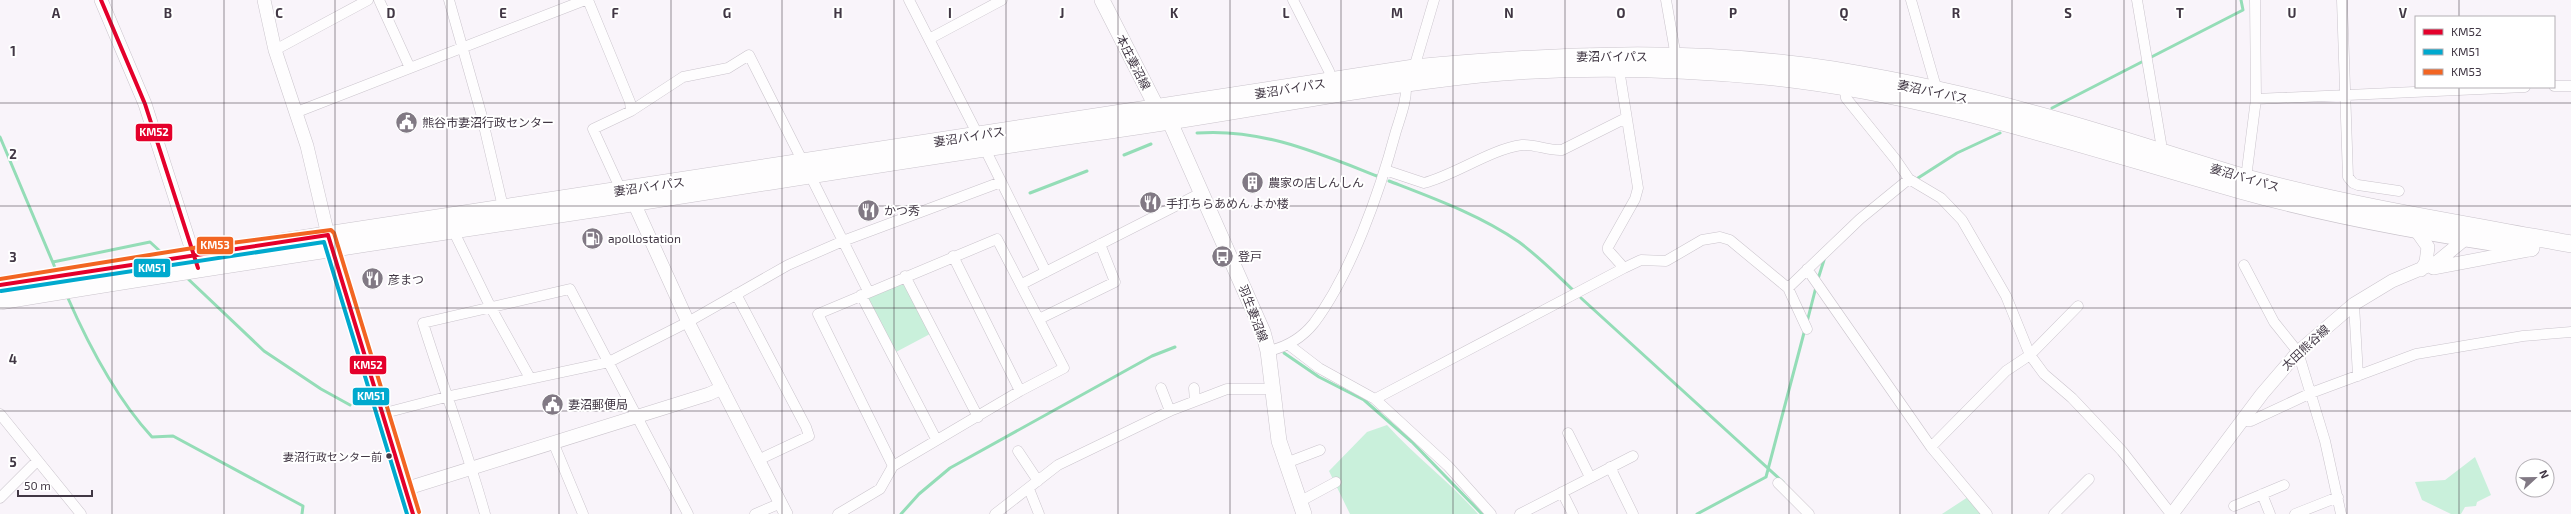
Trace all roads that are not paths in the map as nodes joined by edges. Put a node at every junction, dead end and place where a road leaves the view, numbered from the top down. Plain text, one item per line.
1 (101, 0) edge
2 (264, 0) edge
3 (368, 0) edge
4 (379, 0) edge
5 (449, 0) edge
6 (587, 0) edge
7 (909, 0) edge
8 (1002, 0) edge
9 (1102, 0) edge
10 (1293, 0) edge
11 (1434, 0) edge
12 (1666, 0) edge
13 (1911, 0) edge
14 (2137, 0) edge
15 (2255, 0) edge
16 (2342, 0) edge
17 (929, 39) junction
18 (461, 48) junction
19 (275, 50) junction
20 (1676, 57) junction
21 (410, 68) junction
22 (1414, 68) junction
23 (1619, 69) junction
24 (1331, 82) junction
25 (1406, 84) junction
26 (1844, 86) junction
27 (2555, 86) edge
28 (2571, 86) edge
29 (2504, 88) edge
30 (2346, 95) junction
31 (1938, 98) junction
32 (2256, 99) junction
33 (1157, 108) junction
34 (631, 111) junction
35 (297, 112) junction
36 (1626, 118) junction
37 (1170, 122) junction
38 (981, 141) junction
39 (2159, 159) junction
40 (806, 168) junction
41 (1386, 170) junction
42 (2246, 178) junction
43 (1909, 179) junction
44 (1001, 182) junction
45 (621, 190) junction
46 (2399, 191) dead end
47 (1201, 193) junction
48 (634, 202) junction
49 (504, 206) junction
50 (2480, 227) junction
51 (453, 230) junction
52 (2416, 230) junction
53 (2465, 239) junction
54 (843, 241) junction
55 (330, 242) junction
56 (1100, 244) junction
57 (2571, 244) edge
58 (2535, 248) junction
59 (2571, 254) edge
60 (953, 256) junction
61 (196, 261) junction
62 (2244, 265) dead end
63 (1624, 268) junction
64 (1808, 269) junction
65 (2421, 270) junction
66 (1046, 272) junction
67 (905, 276) junction
68 (1022, 284) junction
69 (0, 285) edge
70 (1788, 288) junction
71 (865, 293) junction
72 (736, 294) junction
73 (0, 301) edge
74 (2354, 304) junction
75 (490, 306) junction
76 (2078, 306) dead end
77 (1040, 318) junction
78 (688, 322) junction
79 (1807, 329) dead end
80 (2571, 332) edge
81 (1289, 345) junction
82 (1268, 351) junction
83 (2298, 352) junction
84 (2030, 355) junction
85 (609, 362) junction
86 (2358, 376) junction
87 (530, 378) junction
88 (722, 388) junction
89 (1161, 388) dead end
90 (1194, 388) dead end
91 (1272, 389) junction
92 (1020, 391) junction
93 (2311, 393) junction
94 (446, 397) junction
95 (1375, 399) junction
96 (1195, 401) junction
97 (1170, 411) junction
98 (0, 414) edge
99 (381, 414) junction
100 (638, 416) junction
101 (978, 416) junction
102 (2241, 421) junction
103 (1568, 433) dead end
104 (936, 439) junction
105 (553, 442) junction
106 (1932, 447) junction
107 (1018, 450) dead end
108 (1320, 450) dead end
109 (1632, 456) dead end
110 (758, 460) junction
111 (37, 461) junction
112 (1286, 463) junction
113 (893, 466) junction
114 (1610, 467) junction
115 (472, 468) junction
116 (1590, 477) junction
117 (2089, 479) dead end
118 (1038, 481) junction
119 (1336, 482) dead end
120 (1778, 483) dead end
121 (2284, 485) dead end
122 (405, 489) junction
123 (1029, 489) junction
124 (1562, 492) junction
125 (2262, 494) junction
126 (2338, 497) junction
127 (0, 498) edge
128 (2234, 506) dead end
129 (1302, 508) edge
130 (784, 509) edge
131 (81, 514) edge
132 (413, 514) edge
133 (485, 514) edge
134 (583, 514) edge
135 (688, 514) edge
136 (755, 514) edge
137 (838, 514) edge
138 (995, 514) edge
139 (1039, 514) edge
140 (1491, 514) edge
141 (1520, 514) edge
142 (1573, 514) edge
143 (1633, 514) edge
144 (1809, 514) edge
145 (1987, 514) edge
146 (2054, 514) edge
147 (2172, 514) edge
148 (2270, 514) edge
149 (2295, 514) edge
150 (2341, 514) edge

1 - 61 street
2 - 19 street
3 - 19 street
4 - 21 street
5 - 18 street
6 - 18 street
6 - 34 street
7 - 17 street
8 - 17 street
9 - 33 main road, 本庄妻沼線
10 - 24 street
11 - 22 street
12 - 20 street
13 - 31 street
14 - 39 street
15 - 32 street
16 - 30 street
17 - 38 street
18 - 21 street
18 - 49 street
19 - 35 street
20 - 22 highway, 妻沼バイパス
20 - 31 highway, 妻沼バイパス
21 - 35 street
22 - 24 highway, 妻沼バイパス
23 - 25 highway, 妻沼バイパス
23 - 26 highway, 妻沼バイパス
23 - 36 street
24 - 33 highway, 妻沼バイパス
25 - 37 highway, 妻沼バイパス
25 - 41 street
26 - 31 highway, 妻沼バイパス
26 - 43 street
27 - 28 street
29 - 30 street
30 - 32 street
30 - 46 street
31 - 39 highway, 妻沼バイパス
32 - 42 street
33 - 37 main road, 本庄妻沼線
33 - 38 highway, 妻沼バイパス
34 - 40 street
34 - 45 street
35 - 55 street
36 - 41 street
36 - 63 street
37 - 38 highway, 妻沼バイパス
37 - 47 main road, 羽生妻沼線
38 - 40 highway, 妻沼バイパス
38 - 44 street
39 - 42 highway, 妻沼バイパス
39 - 52 highway, 妻沼バイパス
40 - 45 highway, 妻沼バイパス
40 - 48 highway, 妻沼バイパス
40 - 54 street
41 - 81 street
42 - 50 highway, 妻沼バイパス
43 - 64 street
43 - 84 street
44 - 54 street
44 - 66 street
45 - 49 highway, 妻沼バイパス
47 - 56 street
47 - 82 main road, 羽生妻沼線
48 - 51 highway, 妻沼バイパス
48 - 78 street
49 - 55 highway, 妻沼バイパス
50 - 53 street, 太田熊谷線
50 - 57 highway, 妻沼バイパス
51 - 55 highway, 妻沼バイパス
51 - 75 street
52 - 53 highway, 妻沼バイパス
52 - 65 street
53 - 58 highway, 妻沼バイパス
53 - 65 street, 太田熊谷線
54 - 71 street
54 - 72 street
55 - 61 highway, 妻沼バイパス
55 - 99 street
56 - 66 street
56 - 77 street
58 - 59 highway, 妻沼バイパス
58 - 65 street
60 - 67 street
60 - 68 street
60 - 92 street
61 - 69 highway, 妻沼バイパス
61 - 73 highway, 妻沼バイパス
62 - 83 street
63 - 70 street
63 - 95 street
64 - 70 street
64 - 106 street
65 - 74 street, 太田熊谷線
66 - 68 street
67 - 71 street
67 - 101 street
68 - 77 street
70 - 79 street
71 - 104 street
71 - 113 street
72 - 78 street
72 - 110 street
74 - 83 street, 太田熊谷線
74 - 86 street
75 - 85 street
75 - 87 street
75 - 94 street
76 - 84 street
77 - 92 street
78 - 85 street
78 - 88 street
80 - 86 street
81 - 82 street
81 - 95 street
82 - 91 main road, 羽生妻沼線
83 - 93 street
83 - 102 street, 太田熊谷線
84 - 106 street
84 - 147 street
85 - 87 street
85 - 100 street
86 - 93 street
87 - 94 street
88 - 100 street
88 - 110 street
89 - 97 street
90 - 96 street
91 - 96 street
91 - 112 main road, 羽生妻沼線
92 - 101 street
93 - 102 street
93 - 126 street
94 - 99 street
94 - 115 street
95 - 140 street
96 - 97 street
97 - 118 street
98 - 111 street
99 - 122 street
100 - 105 street
100 - 135 street
101 - 104 street
102 - 147 street, 太田熊谷線
103 - 116 street
104 - 113 street
105 - 115 street
105 - 134 street
106 - 145 street
107 - 118 street
108 - 112 street
109 - 114 street
110 - 130 street
111 - 127 street
111 - 131 street
112 - 129 main road, 羽生妻沼線
113 - 137 street
114 - 116 street
114 - 143 street
115 - 122 street
115 - 133 street
116 - 124 street
117 - 146 street
118 - 123 street
119 - 129 street
120 - 144 street
121 - 125 street
122 - 132 street
123 - 138 street
123 - 139 street
124 - 141 street
124 - 142 street
125 - 128 street
125 - 148 street
126 - 149 street
126 - 150 street
130 - 136 street

